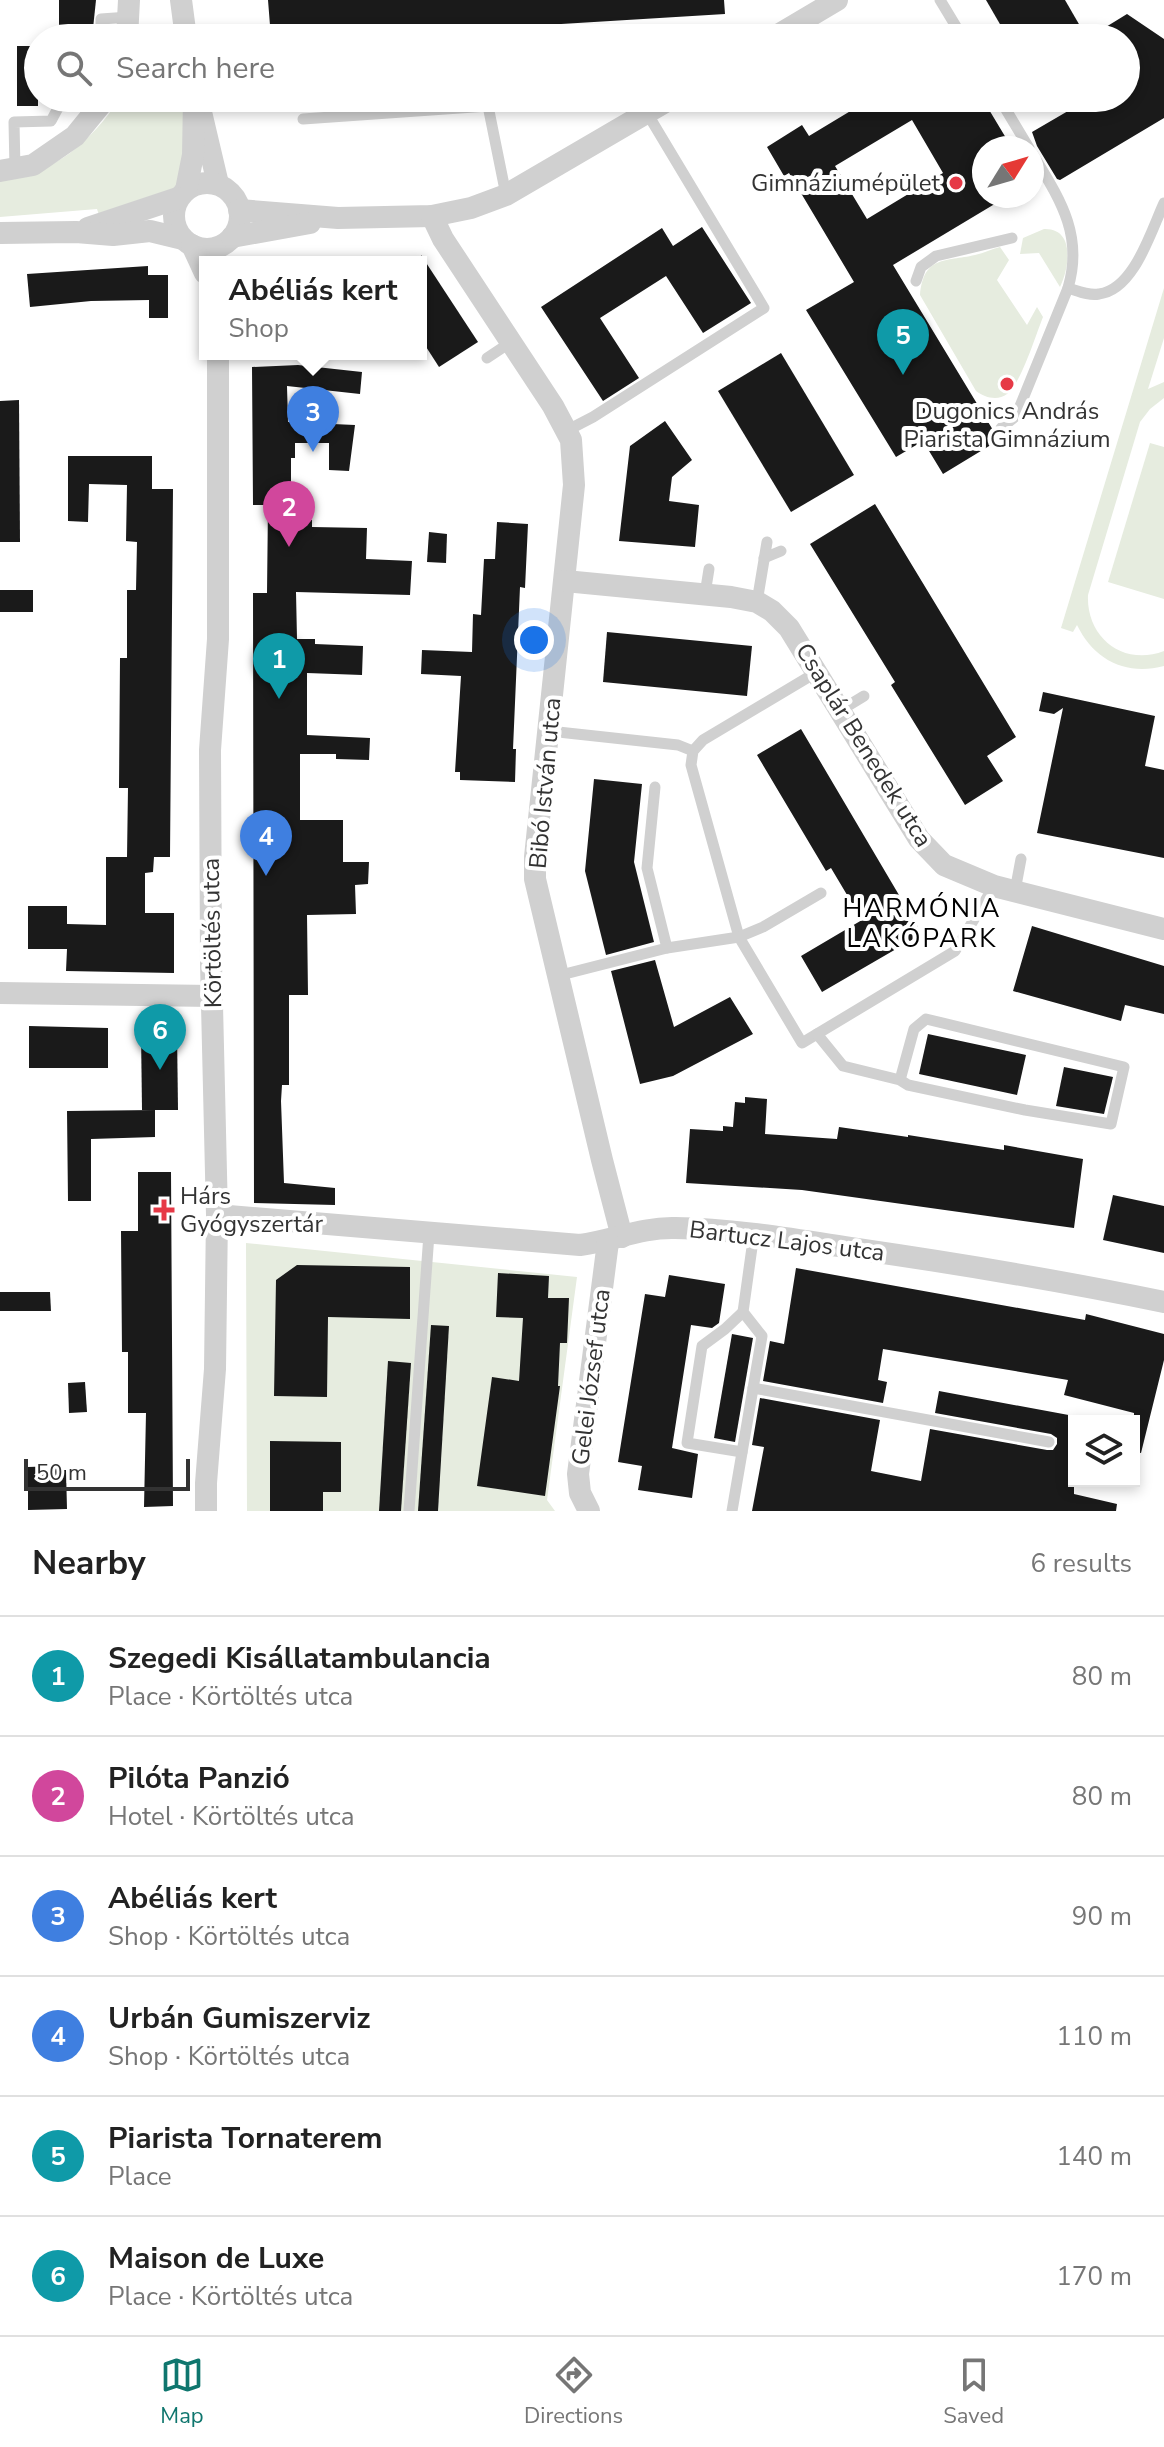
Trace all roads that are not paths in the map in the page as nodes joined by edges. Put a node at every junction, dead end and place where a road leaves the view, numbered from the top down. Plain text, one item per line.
1 (181, 0) edge
2 (837, 0) edge
3 (940, 0) edge
4 (128, 18) edge
5 (101, 24) edge
6 (184, 24) edge
7 (797, 24) edge
8 (955, 24) edge
9 (56, 112) edge
10 (95, 112) edge
11 (195, 112) edge
12 (199, 112) edge
13 (403, 112) edge
14 (489, 112) edge
15 (1008, 112) edge
16 (647, 113) joint
17 (303, 119) dead end
18 (51, 121) junction
19 (1022, 136) edge
20 (67, 142) junction
21 (7, 170) edge
22 (1044, 174) edge
23 (218, 184) junction
24 (182, 194) junction
25 (506, 195) junction
26 (1164, 203) edge
27 (239, 210) junction
28 (432, 216) junction
29 (338, 218) junction
30 (76, 232) junction
31 (0, 233) edge
32 (1012, 238) dead end
33 (188, 242) junction
34 (229, 247) edge
35 (199, 262) edge
36 (916, 281) dead end
37 (1068, 288) junction
38 (511, 342) junction
39 (487, 358) dead end
40 (218, 360) edge
41 (1001, 428) dead end
42 (566, 431) junction
43 (767, 542) dead end
44 (781, 551) dead end
45 (764, 558) junction
46 (709, 569) dead end
47 (565, 581) junction
48 (705, 594) junction
49 (757, 602) junction
50 (818, 672) junction
51 (864, 696) dead end
52 (841, 710) junction
53 (549, 731) junction
54 (693, 751) junction
55 (655, 787) dead end
56 (1021, 859) dead end
57 (1004, 888) junction
58 (821, 893) dead end
59 (1164, 929) edge
60 (739, 937) junction
61 (667, 948) junction
62 (557, 976) junction
63 (0, 993) edge
64 (212, 996) junction
65 (817, 1034) junction
66 (900, 1080) junction
67 (217, 1215) junction
68 (754, 1233) junction
69 (429, 1234) junction
70 (615, 1239) junction
71 (1164, 1302) edge
72 (743, 1312) junction
73 (753, 1388) junction
74 (1049, 1442) dead end
75 (742, 1452) junction
76 (206, 1511) edge
77 (409, 1511) edge
78 (589, 1511) edge
79 (732, 1511) edge

1 - 6 street
2 - 7 street
3 - 8 lane
4 - 5 lane
9 - 18 lane
10 - 20 street
11 - 24 street
12 - 23 street
13 - 17 lane
14 - 25 lane
15 - 19 lane
16 - 25 street
16 - 42 lane
18 - 20 lane
18 - 21 lane
20 - 21 street
22 - 37 lane
23 - 24 street
23 - 27 street
24 - 30 street
24 - 33 street
25 - 28 street
26 - 37 lane
27 - 29 street
27 - 34 street
28 - 29 street
28 - 38 street, Bibó István utca
29 - 34 street
30 - 31 street
30 - 33 street
32 - 36 lane
33 - 34 street
33 - 35 street
37 - 41 lane
38 - 39 lane
38 - 42 street, Bibó István utca
40 - 64 street, Körtöltés utca
42 - 47 street, Bibó István utca
43 - 45 lane
44 - 45 lane
45 - 49 lane
46 - 48 lane
47 - 48 street
47 - 53 street, Bibó István utca
48 - 49 street
49 - 50 street, Csaplár Benedek utca
50 - 52 street, Csaplár Benedek utca
50 - 54 lane
51 - 52 lane
52 - 57 street, Csaplár Benedek utca
53 - 54 lane
53 - 62 street, Bibó István utca
54 - 60 lane
55 - 61 lane
56 - 57 lane
57 - 59 street, Csaplár Benedek utca
57 - 65 lane
58 - 60 lane
60 - 61 lane
60 - 65 lane
61 - 62 lane
62 - 70 street, Bibó István utca
63 - 64 street
64 - 67 street, Körtöltés utca
65 - 66 lane
66 - 66 lane
67 - 69 street, Bartucz Lajos utca
67 - 76 street, Körtöltés utca
68 - 70 street, Bartucz Lajos utca
68 - 71 street, Bartucz Lajos utca
68 - 72 lane
69 - 70 street, Bartucz Lajos utca
69 - 77 lane
70 - 78 street, Gelei József utca
72 - 73 lane
72 - 75 lane
73 - 74 lane
73 - 75 lane
75 - 79 lane

